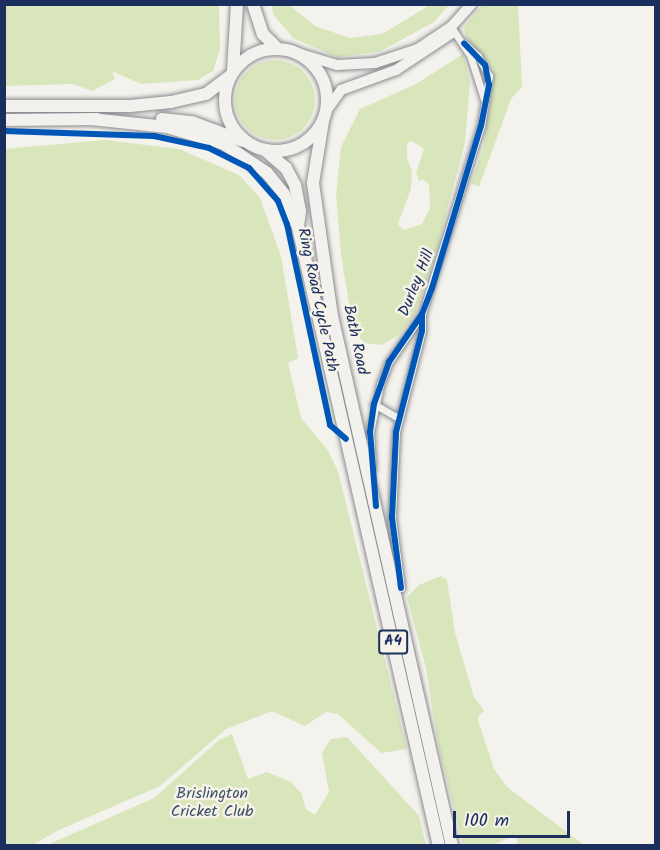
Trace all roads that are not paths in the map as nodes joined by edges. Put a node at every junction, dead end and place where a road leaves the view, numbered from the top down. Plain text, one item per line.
1 (237, 4) edge
2 (253, 4) edge
3 (472, 4) edge
4 (451, 27) junction
5 (464, 43) junction
6 (277, 48) junction
7 (297, 53) junction
8 (231, 74) junction
9 (484, 99) junction
10 (4, 106) edge
11 (324, 116) junction
12 (91, 119) junction
13 (4, 120) edge
14 (247, 142) junction
15 (265, 150) junction
16 (298, 227) junction
17 (422, 314) junction
18 (374, 404) junction
19 (398, 418) junction
20 (376, 506) junction
21 (401, 588) dead end
22 (436, 802) junction
23 (439, 846) edge
24 (452, 846) edge

1 - 8 highway
2 - 6 highway
3 - 4 main road
4 - 5 street, Durley Hill
4 - 7 main road
4 - 11 main road
5 - 9 street, Durley Hill
5 - 9 street, Durley Hill
6 - 7 highway
6 - 8 highway
7 - 11 highway
8 - 10 highway
8 - 14 highway
9 - 17 street, Durley Hill
11 - 15 highway
11 - 20 highway, Bath Road / A4
12 - 13 highway
12 - 14 highway
12 - 16 highway
14 - 15 highway
15 - 16 highway, Bath Road / A4
16 - 22 highway, Bath Road / A4
17 - 18 street, Durley Hill
17 - 19 street
18 - 19 street
18 - 20 street, Durley Hill
19 - 21 street
20 - 22 highway, Bath Road / A4
22 - 23 highway, Bath Road / A4
22 - 24 highway, Bath Road / A4

